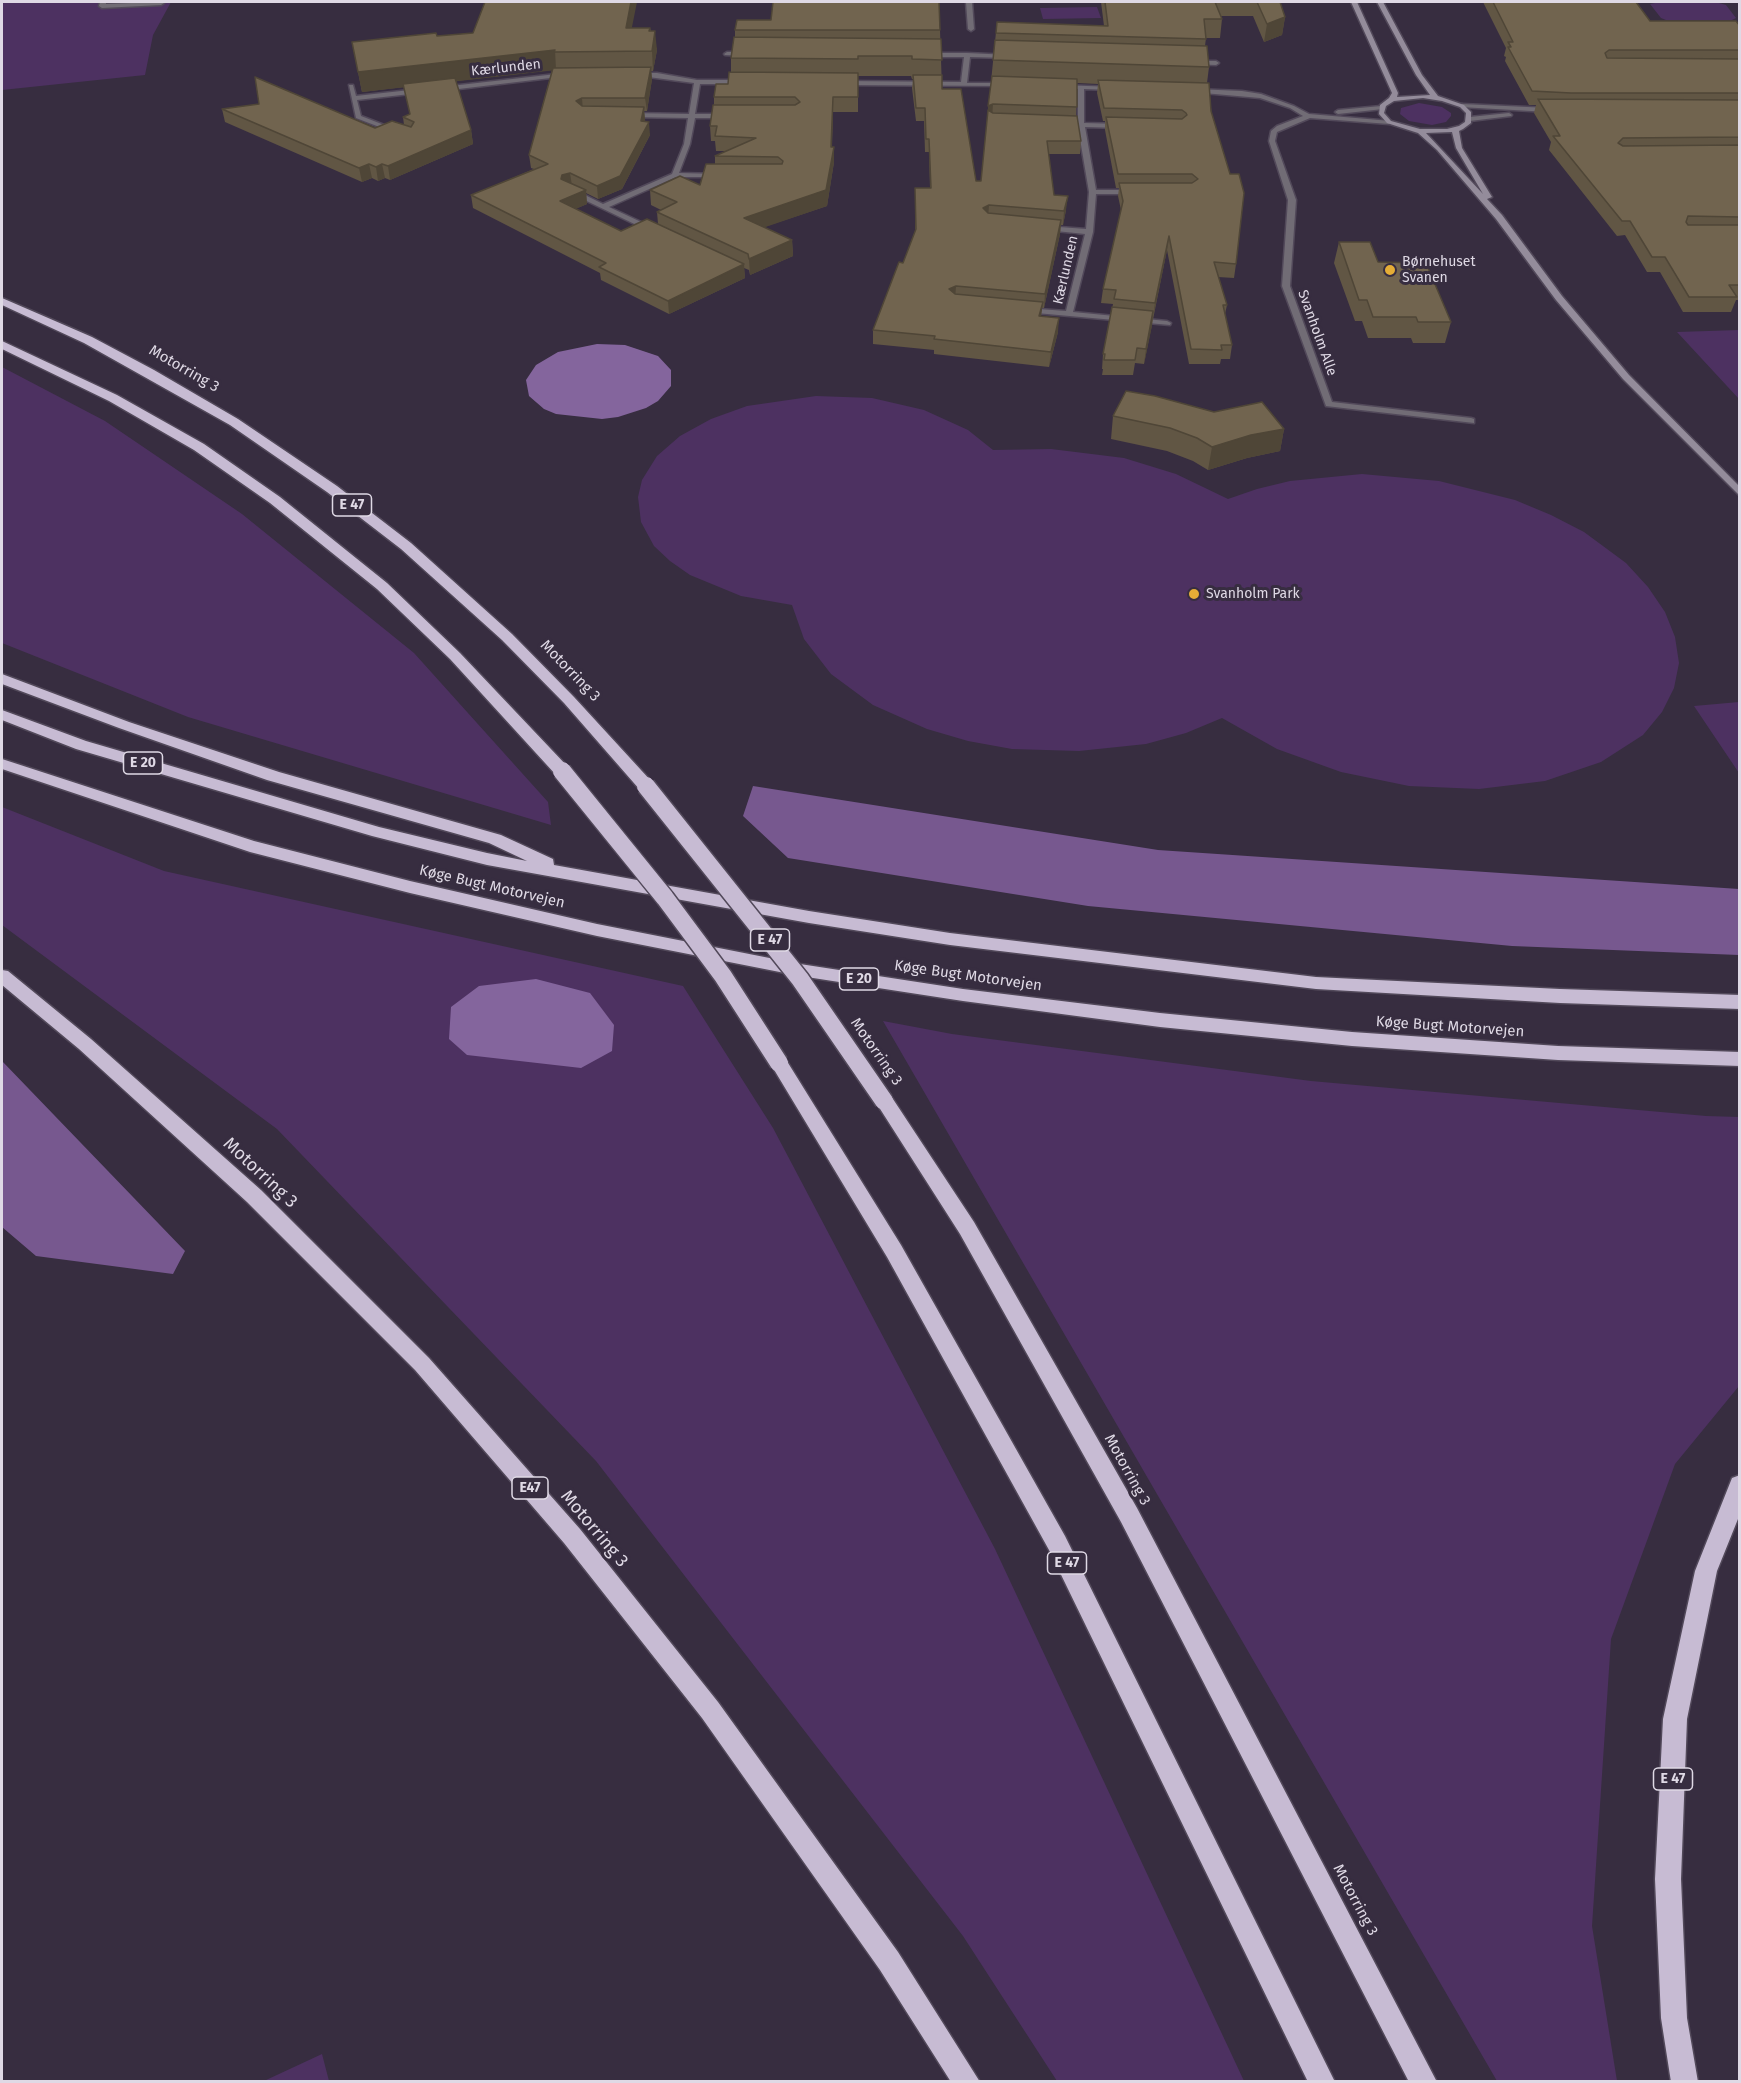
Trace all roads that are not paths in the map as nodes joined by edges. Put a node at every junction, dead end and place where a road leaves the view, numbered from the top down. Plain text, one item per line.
1 (103, 2) edge
2 (969, 2) edge
3 (1354, 2) edge
4 (1380, 2) edge
5 (161, 3) edge
6 (971, 29) dead end
7 (727, 54) dead end
8 (750, 54) edge
9 (921, 55) edge
10 (967, 55) junction
11 (1013, 57) edge
12 (1187, 62) edge
13 (1216, 63) dead end
14 (574, 75) edge
15 (629, 75) edge
16 (697, 82) junction
17 (755, 82) edge
18 (837, 83) edge
19 (964, 84) junction
20 (1011, 85) edge
21 (351, 86) dead end
22 (1058, 86) edge
23 (1081, 87) junction
24 (1116, 88) edge
25 (439, 89) edge
26 (428, 90) edge
27 (1185, 91) edge
28 (1435, 97) junction
29 (354, 98) junction
30 (1392, 99) junction
31 (1462, 106) junction
32 (1382, 108) junction
33 (625, 115) edge
34 (692, 115) junction
35 (738, 116) edge
36 (1308, 116) junction
37 (1470, 119) junction
38 (1389, 122) junction
39 (1070, 125) edge
40 (1081, 125) junction
41 (1126, 126) edge
42 (1455, 130) junction
43 (1420, 131) junction
44 (402, 134) edge
45 (675, 174) junction
46 (722, 176) edge
47 (568, 190) edge
48 (1093, 192) junction
49 (1136, 192) edge
50 (603, 207) junction
51 (1499, 217) junction
52 (1033, 227) edge
53 (656, 232) edge
54 (1089, 232) junction
55 (2, 301) edge
56 (1016, 309) edge
57 (1069, 314) junction
58 (1167, 322) dead end
59 (2, 345) edge
60 (1472, 421) dead end
61 (1740, 493) edge
62 (2, 679) edge
63 (2, 715) edge
64 (2, 764) edge
65 (571, 873) junction
66 (2, 976) edge
67 (1740, 1002) edge
68 (1740, 1059) edge
69 (1740, 1485) edge
70 (967, 2082) edge
71 (1322, 2082) edge
72 (1424, 2082) edge
73 (1685, 2082) edge

1 - 5 street
2 - 6 street
3 - 30 street
4 - 28 street
7 - 8 street
9 - 10 street
10 - 11 street
10 - 19 street
12 - 13 street
14 - 25 street, Kærlunden
15 - 16 street
16 - 17 street
16 - 34 street
18 - 19 street
19 - 20 street
21 - 29 street
22 - 23 street
23 - 24 street
23 - 40 street, Kærlunden
26 - 29 street
27 - 36 street
28 - 30 street
28 - 31 street
29 - 44 street
30 - 32 street
31 - 37 street
31 - 37 street
32 - 36 street, Svanholm Alle
32 - 38 street
33 - 34 street
34 - 35 street
34 - 45 street
36 - 38 street, Svanholm Alle
36 - 60 street, Svanholm Alle
37 - 42 street
38 - 43 street
39 - 40 street
40 - 41 street
40 - 48 street, Kærlunden
42 - 43 street
42 - 51 street
43 - 51 street
45 - 46 street
45 - 50 street
47 - 50 street
48 - 49 street
48 - 54 street, Kærlunden
50 - 53 street
51 - 61 street
52 - 54 street, Kærlunden
54 - 57 street, Kærlunden
55 - 72 highway, Motorring 3 / E 47, bridge
56 - 57 street, Kærlunden
57 - 58 street, Kærlunden
59 - 71 highway, E 47, bridge
62 - 65 highway
63 - 65 highway, Køge Bugt Motorvejen / E 20
64 - 68 highway, Køge Bugt Motorvejen / E 20
65 - 67 highway, Køge Bugt Motorvejen / E 20
66 - 70 highway, Motorring 3 / E47
69 - 73 highway, E 47

